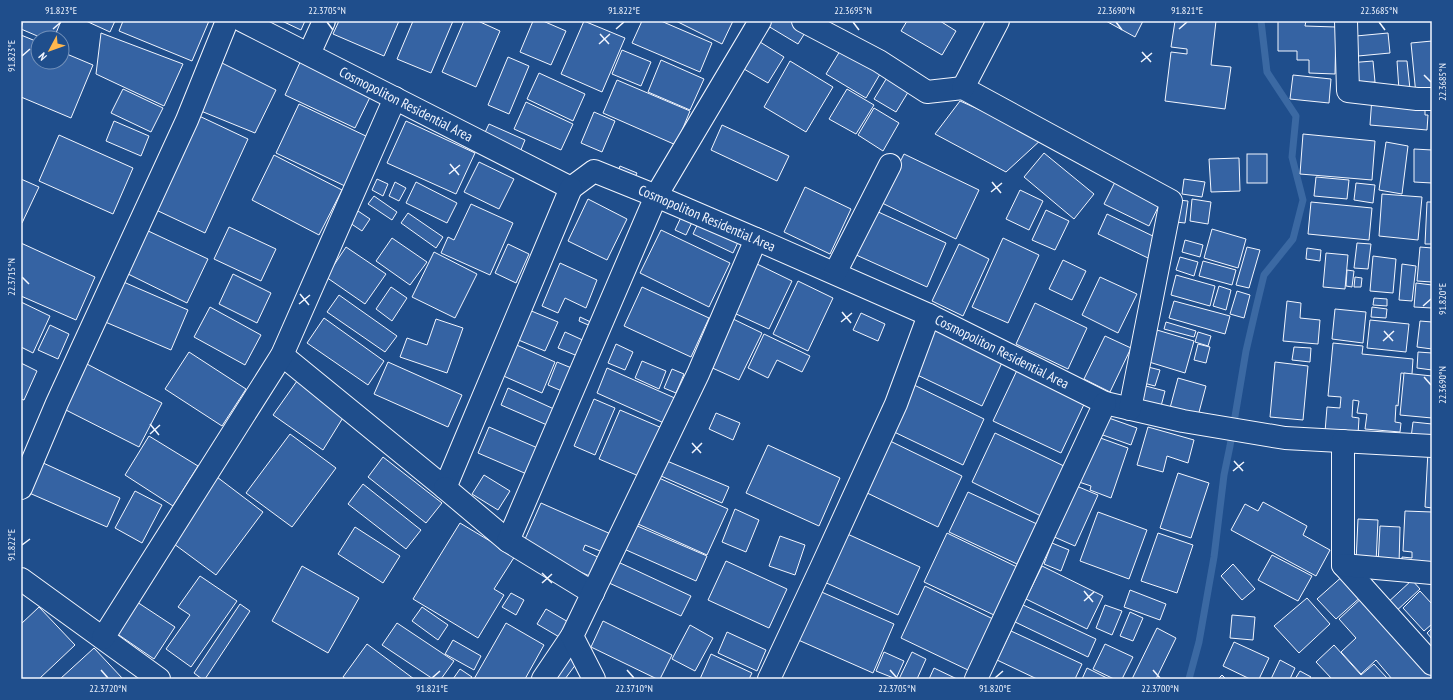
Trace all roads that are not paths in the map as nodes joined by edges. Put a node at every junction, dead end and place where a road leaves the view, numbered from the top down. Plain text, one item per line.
1 (226, 21) edge
2 (243, 21) edge
3 (324, 21) edge
4 (760, 21) edge
5 (803, 21) edge
6 (998, 21) edge
7 (1346, 21) edge
8 (309, 54) junction
9 (963, 88) junction
10 (395, 98) junction
11 (1432, 99) edge
12 (890, 166) dead end
13 (570, 188) junction
14 (656, 196) junction
15 (756, 239) junction
16 (835, 274) junction
17 (929, 315) junction
18 (282, 355) junction
19 (1105, 403) junction
20 (1130, 409) junction
21 (1343, 441) junction
22 (1432, 446) edge
23 (21, 488) edge
24 (444, 488) junction
25 (508, 541) junction
26 (1343, 566) junction
27 (1432, 573) edge
28 (21, 579) edge
29 (593, 593) junction
30 (572, 636) junction
31 (103, 638) junction
32 (1432, 664) edge
33 (159, 679) edge
34 (543, 679) edge
35 (594, 679) edge
36 (769, 679) edge
37 (976, 679) edge

1 - 23 street
2 - 8 street, Cosmopoliton Residential Area
3 - 8 street
4 - 14 street
5 - 9 street
6 - 9 street
7 - 11 street
8 - 10 street, Cosmopoliton Residential Area
9 - 20 street
10 - 13 street, Cosmopoliton Residential Area
10 - 18 street
12 - 16 street
13 - 14 street, Cosmopoliton Residential Area
13 - 24 street
14 - 15 street, Cosmopoliton Residential Area
14 - 25 street
15 - 16 street, Cosmopoliton Residential Area
15 - 29 street
16 - 17 street, Cosmopoliton Residential Area
17 - 19 street, Cosmopoliton Residential Area
17 - 36 street
18 - 24 street
18 - 31 street
19 - 20 street, Cosmopoliton Residential Area
19 - 37 street
20 - 21 street, Cosmopoliton Residential Area
21 - 22 street
21 - 26 street
24 - 25 street
25 - 29 street
26 - 27 street
26 - 32 street
28 - 31 street
29 - 30 street
30 - 34 street
30 - 35 street
31 - 33 street

